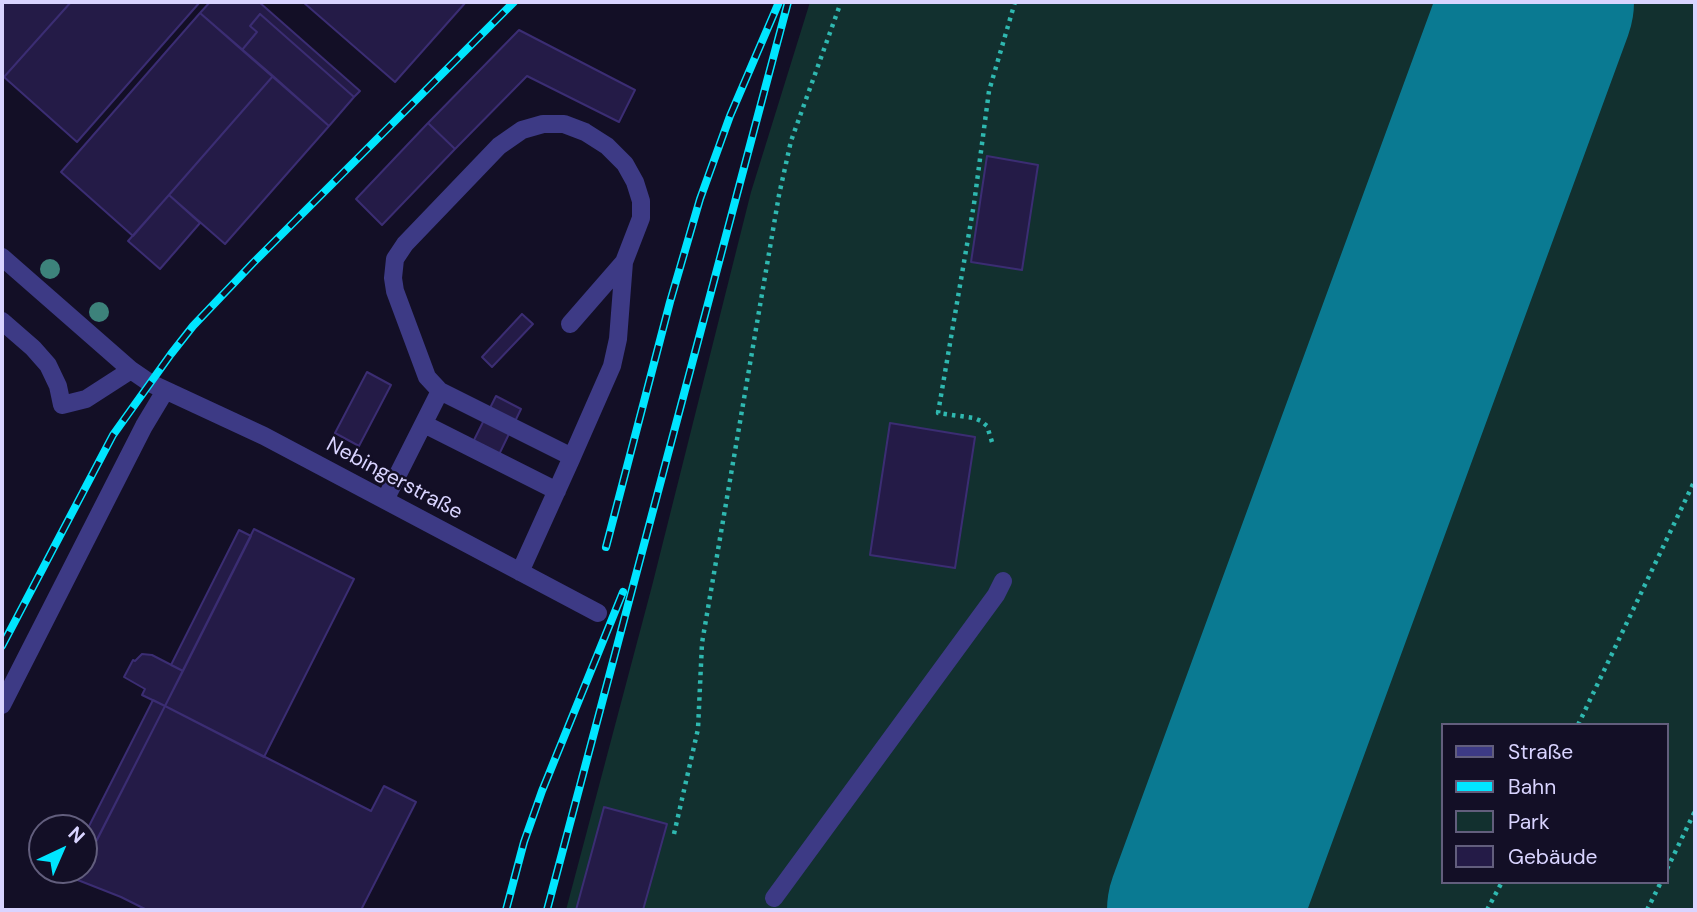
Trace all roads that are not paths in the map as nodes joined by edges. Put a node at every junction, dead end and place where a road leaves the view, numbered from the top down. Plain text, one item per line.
1 (2, 257) edge
2 (624, 261) junction
3 (2, 321) edge
4 (570, 324) dead end
5 (131, 370) junction
6 (165, 391) junction
7 (440, 391) junction
8 (424, 424) junction
9 (572, 457) junction
10 (557, 491) junction
11 (385, 500) junction
12 (520, 572) junction
13 (1003, 580) dead end
14 (598, 613) dead end
15 (2, 705) edge
16 (774, 898) dead end

1 - 5 street, Nebingerstraße
2 - 4 street
2 - 7 street
2 - 9 street
3 - 5 street
5 - 6 street, Nebingerstraße
6 - 11 street, Nebingerstraße
6 - 15 street
7 - 8 street
7 - 9 street
8 - 10 street
8 - 11 street
9 - 10 street
10 - 12 street
11 - 12 street, Nebingerstraße
12 - 14 street, Nebingerstraße
13 - 16 street

